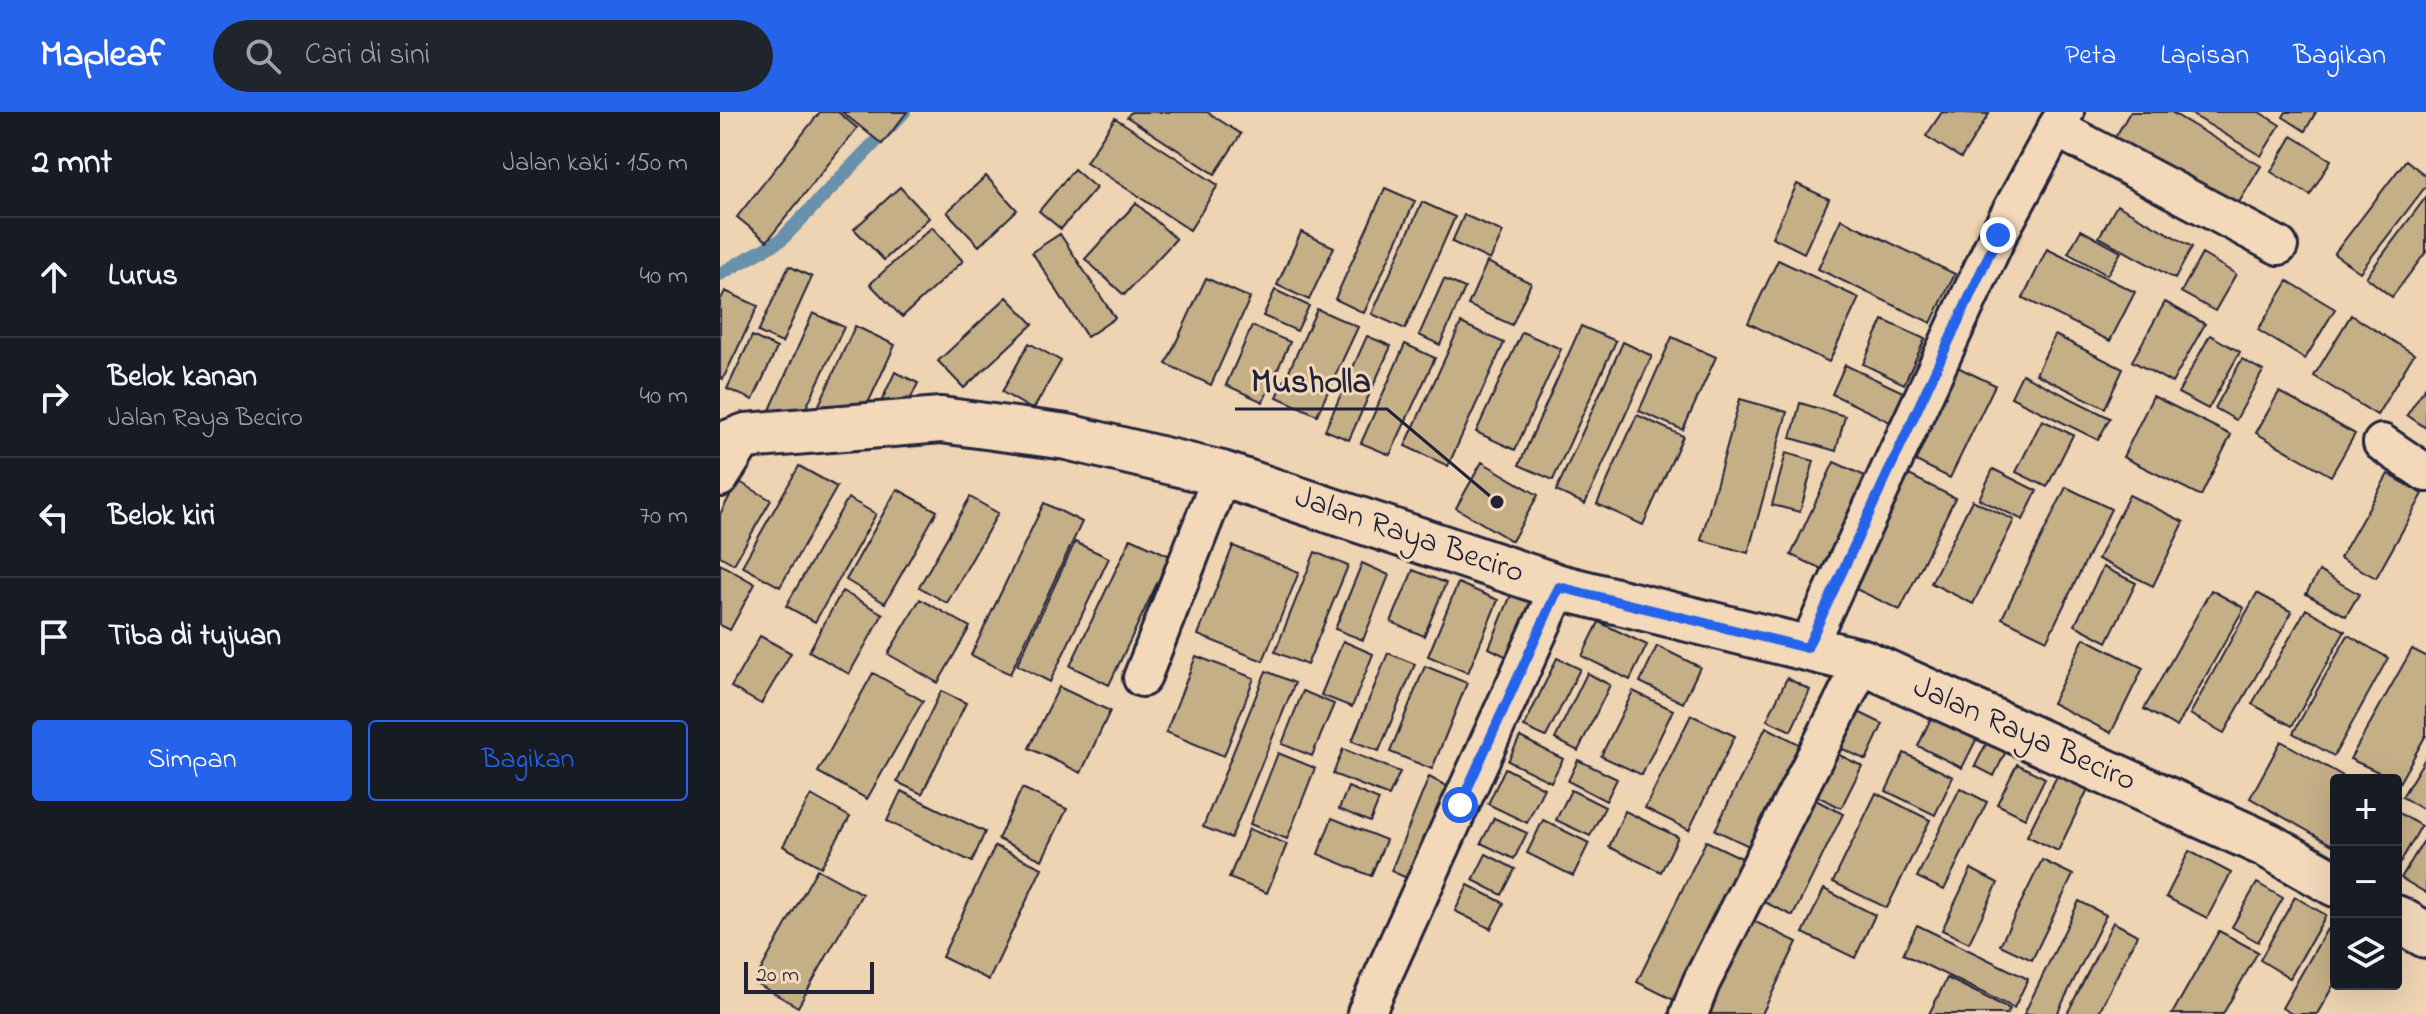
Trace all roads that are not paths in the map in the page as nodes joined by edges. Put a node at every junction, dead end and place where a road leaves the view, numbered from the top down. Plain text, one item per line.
1 (2060, 120) edge
2 (2279, 246) dead end
3 (733, 441) edge
4 (2382, 443) dead end
5 (2426, 473) edge
6 (1222, 474) junction
7 (720, 478) edge
8 (1559, 587) junction
9 (1807, 648) junction
10 (1863, 662) junction
11 (1142, 678) dead end
12 (2330, 881) edge
13 (2402, 921) edge
14 (2426, 935) edge
15 (1366, 1013) edge
16 (1689, 1014) edge

1 - 2 street
1 - 9 street
3 - 6 street, Jalan Raya Beciro
3 - 7 street
4 - 5 street
6 - 8 street, Jalan Raya Beciro
6 - 11 street
8 - 9 street, Jalan Raya Beciro
8 - 15 street
9 - 10 street, Jalan Raya Beciro
10 - 12 street, Jalan Raya Beciro
10 - 16 street
13 - 14 street

